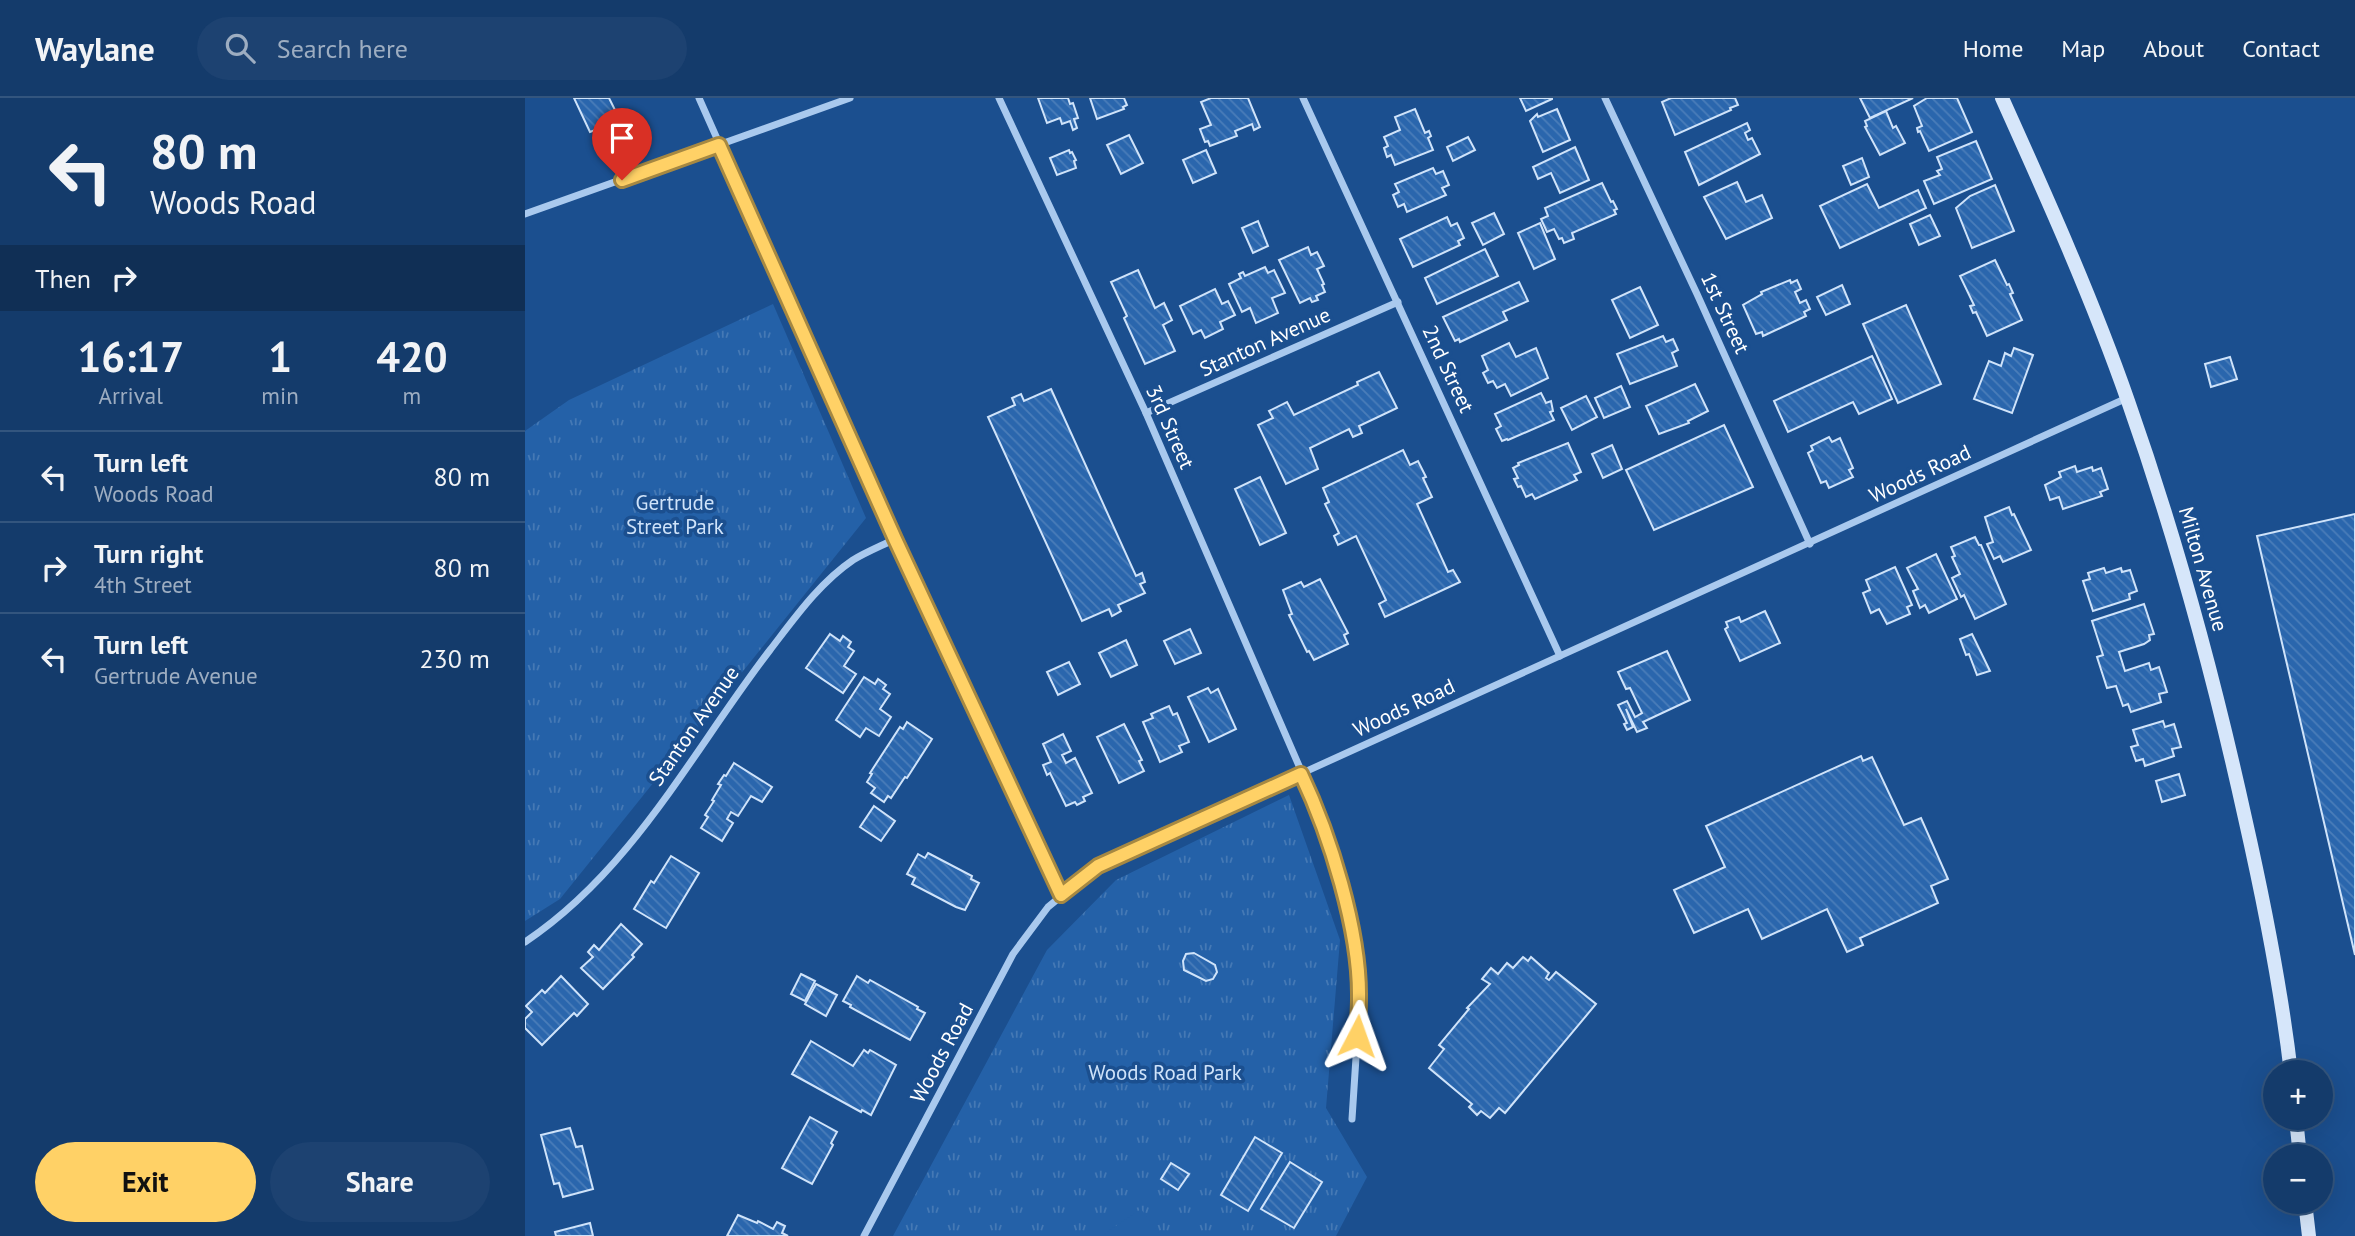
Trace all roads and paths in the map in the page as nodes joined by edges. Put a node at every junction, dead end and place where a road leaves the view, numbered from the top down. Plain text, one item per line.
1 (699, 98) edge
2 (850, 98) edge
3 (999, 98) edge
4 (1303, 98) edge
5 (1605, 98) edge
6 (2002, 98) edge
7 (719, 145) junction
8 (525, 214) edge
9 (1398, 302) junction
10 (2127, 398) junction
11 (1146, 413) junction
12 (895, 539) junction
13 (1810, 544) junction
14 (1560, 656) junction
15 (1301, 774) junction
16 (1061, 895) junction
17 (525, 942) edge
18 (2289, 1060) edge
19 (1352, 1119) dead end
20 (2306, 1214) edge
21 (864, 1236) edge
22 (2309, 1236) edge

1 - 7 street
2 - 7 street
3 - 11 street, 3rd Street
4 - 9 street, 2nd Street
5 - 13 street, 1st Street
6 - 10 main road, Milton Avenue
7 - 8 street
7 - 12 street
9 - 11 street, Stanton Avenue
9 - 14 street, 2nd Street
10 - 13 street, Woods Road
10 - 18 main road, Milton Avenue
11 - 15 street, 3rd Street
12 - 16 street
12 - 17 street, Stanton Avenue
13 - 14 street, Woods Road
14 - 15 street, Woods Road
15 - 16 street, Woods Road
15 - 19 street, 3rd Street
16 - 21 street, Woods Road
20 - 22 main road

